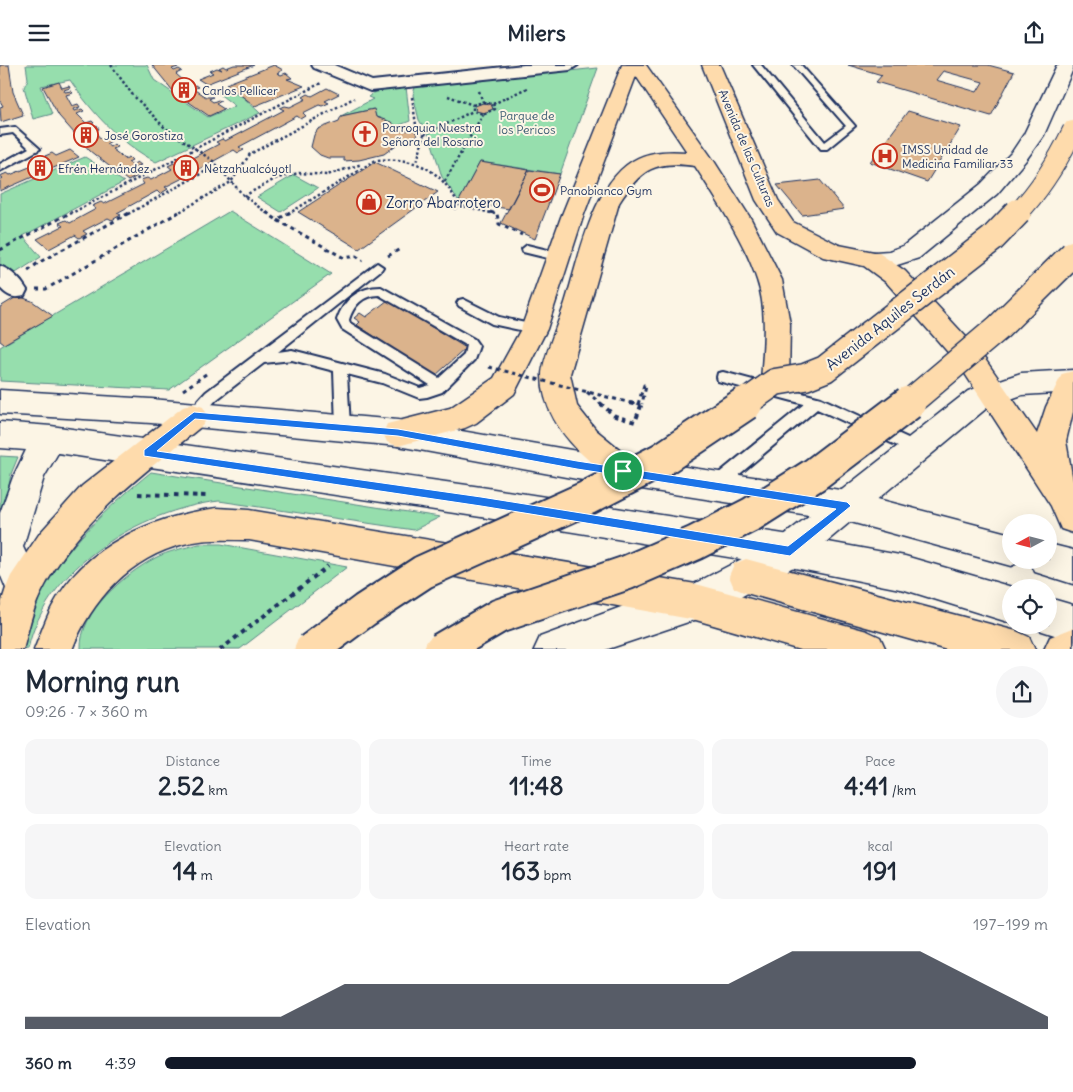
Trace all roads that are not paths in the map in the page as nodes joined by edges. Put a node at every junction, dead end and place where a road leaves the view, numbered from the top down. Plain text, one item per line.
1 (320, 65) edge
2 (570, 65) edge
3 (631, 65) edge
4 (637, 65) edge
5 (711, 65) edge
6 (757, 65) edge
7 (797, 65) edge
8 (1066, 65) edge
9 (552, 66) edge
10 (1073, 130) edge
11 (0, 132) edge
12 (704, 161) junction
13 (0, 168) edge
14 (527, 249) dead end
15 (561, 254) junction
16 (1073, 254) edge
17 (870, 259) junction
18 (377, 267) dead end
19 (463, 303) dead end
20 (534, 329) junction
21 (262, 358) junction
22 (340, 369) junction
23 (723, 377) dead end
24 (775, 382) junction
25 (1072, 382) edge
26 (439, 385) junction
27 (991, 393) junction
28 (0, 402) edge
29 (816, 402) junction
30 (194, 416) junction
31 (343, 427) junction
32 (398, 433) junction
33 (0, 435) edge
34 (51, 439) junction
35 (916, 448) junction
36 (147, 453) junction
37 (623, 471) junction
38 (716, 484) junction
39 (855, 499) junction
40 (1069, 507) edge
41 (3, 547) edge
42 (1002, 547) edge
43 (790, 551) junction
44 (1058, 563) edge
45 (1073, 567) edge
46 (746, 576) junction
47 (24, 588) junction
48 (696, 602) junction
49 (1002, 602) edge
50 (1057, 618) edge
51 (1073, 623) edge
52 (1073, 647) edge
53 (4, 649) edge
54 (53, 649) edge
55 (311, 649) edge
56 (441, 649) edge
57 (553, 649) edge
58 (867, 649) edge
59 (1016, 649) edge
60 (1063, 649) edge

1 - 9 street
2 - 9 street
3 - 15 main road
4 - 12 main road
5 - 17 main road, Avenida de las Culturas
6 - 7 lane
8 - 17 main road
10 - 24 main road, Avenida Aquiles Serdán, bridge
11 - 13 lane
12 - 24 main road
12 - 37 main road
14 - 15 lane
15 - 20 main road
16 - 56 main road, bridge
17 - 27 main road
18 - 21 lane
19 - 20 lane
20 - 32 main road
21 - 22 lane
21 - 30 lane
22 - 26 lane
22 - 31 lane
23 - 29 lane
24 - 55 main road, Avenida Aquiles Serdán, bridge
25 - 27 main road
25 - 40 main road
26 - 26 lane
27 - 35 main road
27 - 40 main road
28 - 30 main road
29 - 35 lane
29 - 38 lane
30 - 31 main road
30 - 36 main road
31 - 32 main road
32 - 37 main road
33 - 34 main road
34 - 36 main road
34 - 41 main road
35 - 39 main road
36 - 43 main road
36 - 47 main road
37 - 38 main road
38 - 39 main road
39 - 42 main road
39 - 43 main road
41 - 47 main road
43 - 46 main road
43 - 49 main road
44 - 45 main road
46 - 48 main road
46 - 59 main road
47 - 53 main road
48 - 54 main road
48 - 57 main road
48 - 58 main road
50 - 51 main road
52 - 60 main road

